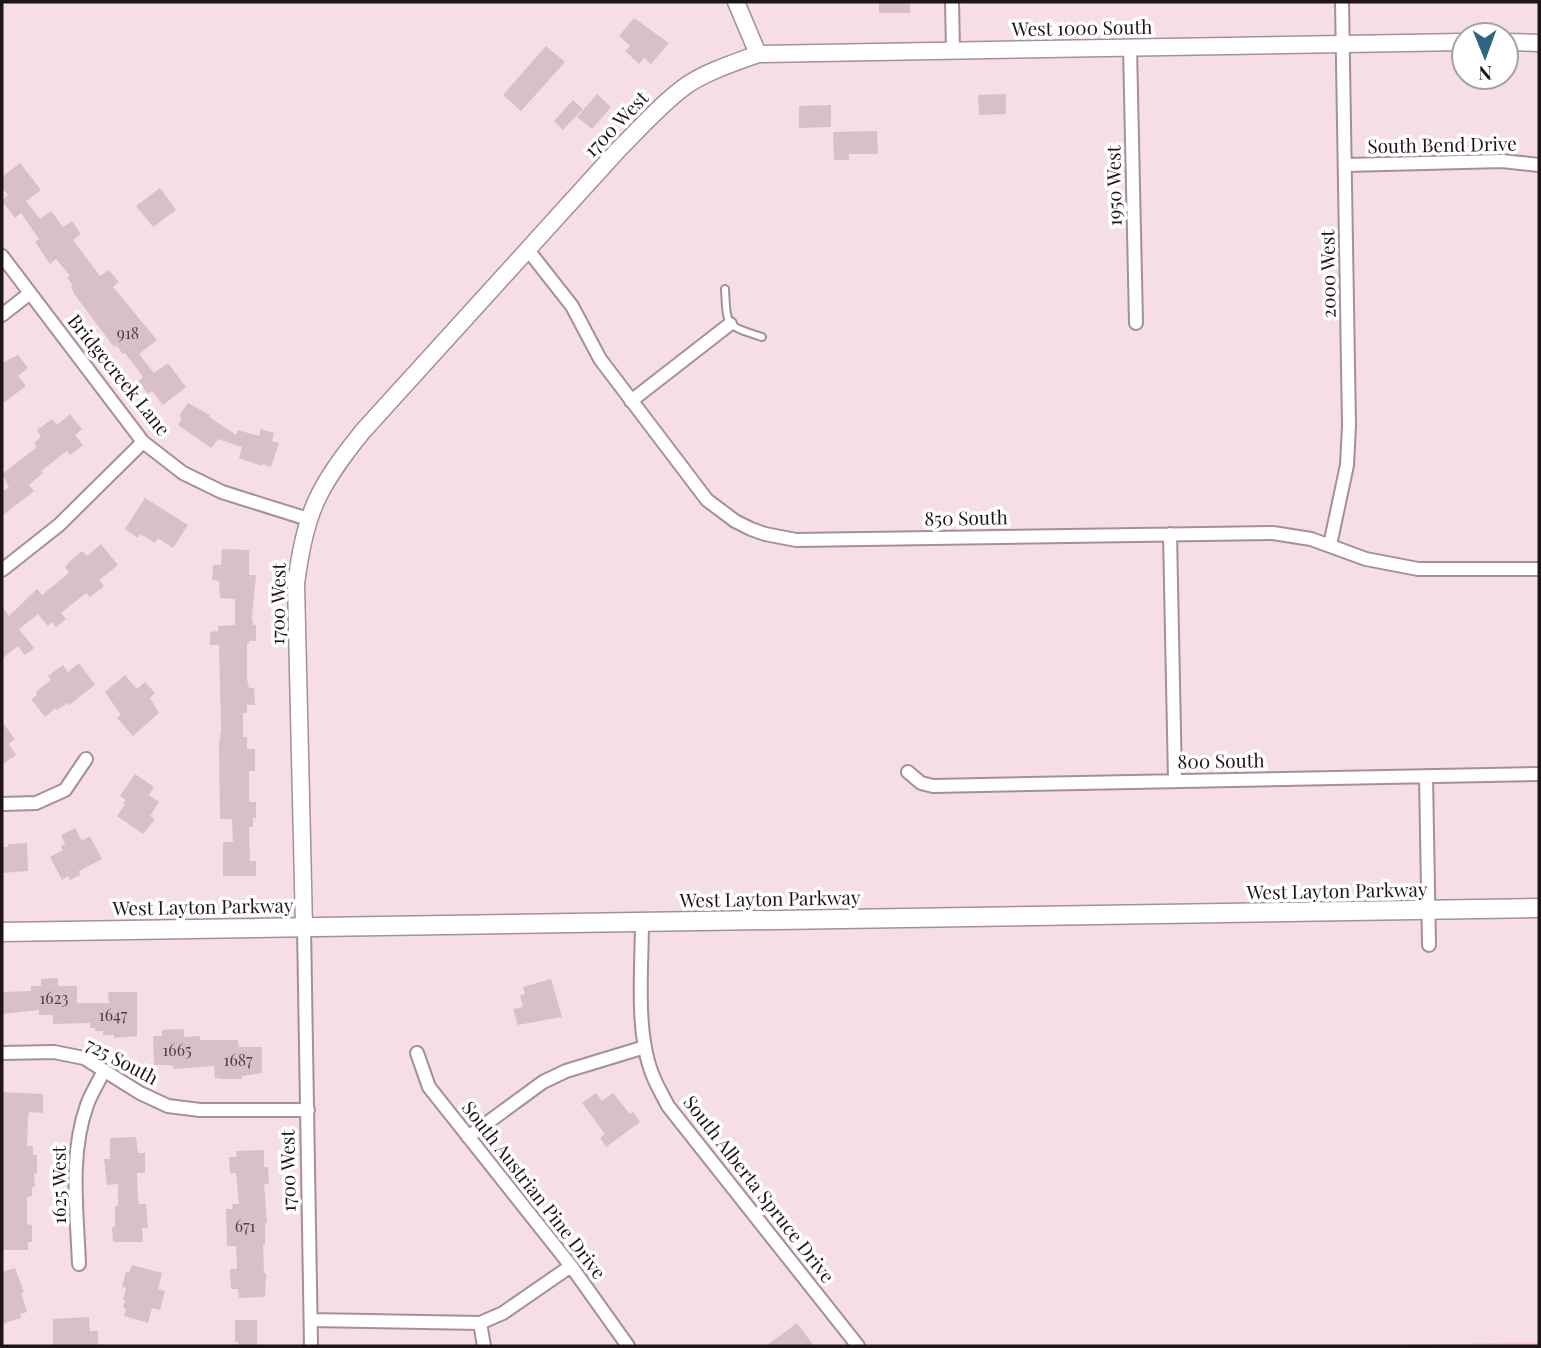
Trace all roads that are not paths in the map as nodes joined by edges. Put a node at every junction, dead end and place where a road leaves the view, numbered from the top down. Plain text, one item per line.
1 (736, 2) edge
2 (952, 2) edge
3 (1342, 2) edge
4 (1450, 42) edge
5 (1520, 42) edge
6 (1539, 43) edge
7 (1343, 44) junction
8 (1130, 48) junction
9 (953, 50) junction
10 (758, 54) junction
11 (1346, 165) junction
12 (1539, 165) edge
13 (528, 250) junction
14 (2, 256) edge
15 (725, 289) dead end
16 (30, 293) junction
17 (2, 314) edge
18 (1136, 323) dead end
19 (730, 324) junction
20 (762, 337) dead end
21 (631, 401) junction
22 (144, 442) junction
23 (308, 519) junction
24 (1170, 534) junction
25 (1330, 545) junction
26 (1539, 569) edge
27 (2, 570) edge
28 (86, 759) dead end
29 (908, 772) dead end
30 (1539, 774) edge
31 (1426, 776) junction
32 (1175, 781) junction
33 (2, 804) edge
34 (1539, 908) edge
35 (1428, 911) junction
36 (642, 922) junction
37 (304, 927) junction
38 (2, 932) edge
39 (1429, 945) dead end
40 (645, 1047) junction
41 (2, 1053) edge
42 (417, 1053) dead end
43 (104, 1070) junction
44 (308, 1110) junction
45 (468, 1138) junction
46 (79, 1264) dead end
47 (571, 1266) junction
48 (311, 1320) junction
49 (480, 1322) junction
50 (311, 1346) edge
51 (484, 1346) edge
52 (628, 1346) edge
53 (858, 1346) edge

1 - 10 street
2 - 9 street
3 - 7 street, 2000 West
4 - 7 street, West 1000 South
5 - 6 street
7 - 8 street, West 1000 South
7 - 11 street, 2000 West
8 - 9 street, West 1000 South
8 - 18 street, 1950 West
9 - 10 street, West 1000 South
10 - 13 street, 1700 West
11 - 12 street, South Bend Drive
11 - 25 street, 2000 West
13 - 21 street, 850 South
13 - 23 street, 1700 West
14 - 16 street, Bridgecreek Lane
15 - 19 lane
16 - 17 street
16 - 22 street, Bridgecreek Lane
19 - 20 lane
19 - 21 street
21 - 24 street, 850 South
22 - 23 street, Bridgecreek Lane
22 - 27 street
23 - 37 street, 1700 West
24 - 25 street, 850 South
24 - 32 street
25 - 26 street, 850 South
28 - 33 street
29 - 32 street, 800 South
30 - 31 street, 800 South
31 - 32 street, 800 South
31 - 35 street
34 - 35 main road, West Layton Parkway
35 - 36 main road, West Layton Parkway
35 - 39 street
36 - 37 main road, West Layton Parkway
36 - 40 street, South Alberta Spruce Drive
37 - 38 main road, West Layton Parkway
37 - 44 street, 1700 West
40 - 45 street
40 - 53 street, South Alberta Spruce Drive
41 - 43 street, 725 South
42 - 45 street, South Austrian Pine Drive
43 - 44 street, 725 South
43 - 46 street, 1625 West
44 - 48 street, 1700 West
45 - 47 street, South Austrian Pine Drive
47 - 49 street
47 - 52 street, South Austrian Pine Drive
48 - 49 street
48 - 50 street, 1700 West
49 - 51 street

